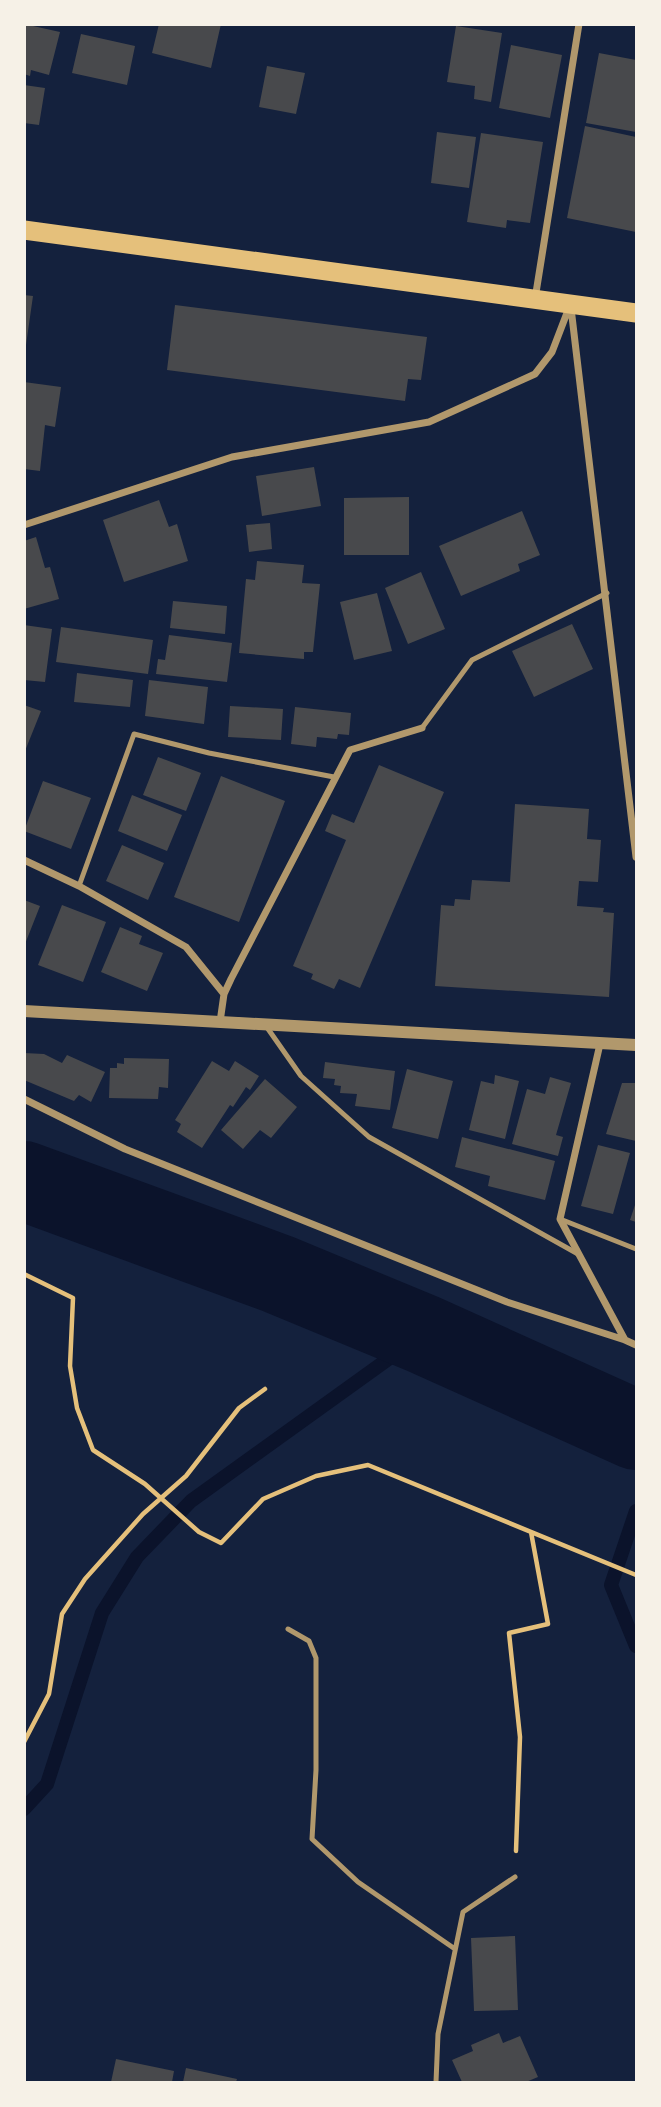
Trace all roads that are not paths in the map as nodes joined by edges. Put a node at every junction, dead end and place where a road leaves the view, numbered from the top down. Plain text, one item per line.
1 (579, 24) edge
2 (24, 229) edge
3 (534, 300) junction
4 (570, 305) junction
5 (636, 313) edge
6 (24, 525) edge
7 (607, 593) junction
8 (422, 728) joint
9 (334, 777) junction
10 (636, 857) edge
11 (24, 860) edge
12 (79, 886) junction
13 (225, 994) junction
14 (24, 1011) edge
15 (219, 1023) junction
16 (266, 1026) junction
17 (600, 1044) junction
18 (636, 1045) edge
19 (24, 1099) edge
20 (559, 1219) junction
21 (636, 1249) edge
22 (578, 1254) junction
23 (625, 1340) junction
24 (636, 1345) edge
25 (288, 1629) dead end
26 (515, 1877) road end
27 (455, 1949) junction
28 (436, 2082) edge

1 - 3 street
2 - 3 highway
3 - 4 highway
4 - 5 highway
4 - 6 street
4 - 7 street
7 - 8 lane
7 - 10 street
8 - 9 street
9 - 12 lane
9 - 13 street
11 - 12 street
12 - 13 street
13 - 15 street
14 - 15 street
15 - 16 street
16 - 17 street
16 - 22 lane
17 - 18 street
17 - 20 street
19 - 23 street
20 - 21 lane
20 - 22 street
22 - 23 street
23 - 24 street
25 - 27 lane
26 - 27 lane
27 - 28 lane

